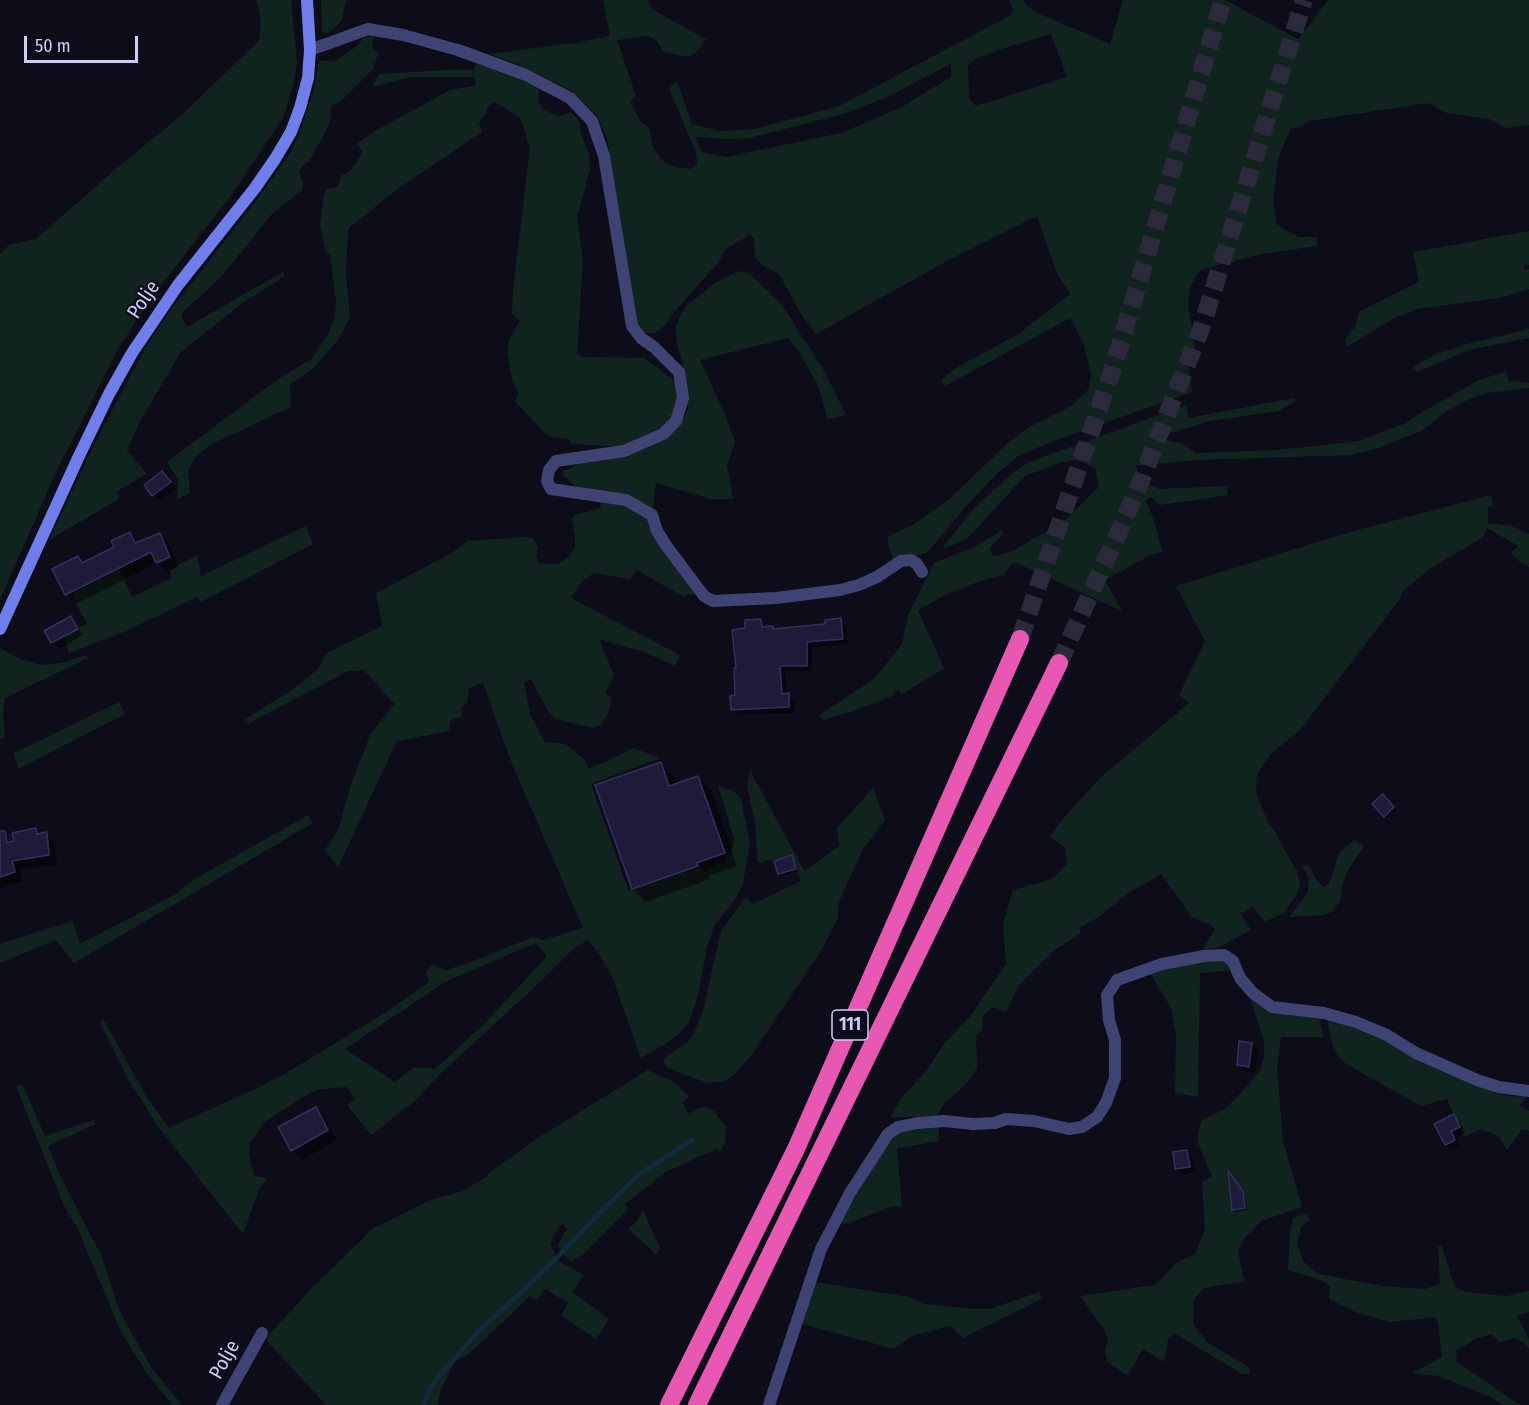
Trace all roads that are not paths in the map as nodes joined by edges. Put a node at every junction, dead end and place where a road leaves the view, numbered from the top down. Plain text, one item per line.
1 (307, 0) edge
2 (310, 50) junction
3 (922, 572) dead end
4 (0, 629) edge
5 (1020, 639) tunnel mouth
6 (1059, 663) tunnel mouth
7 (1529, 1091) edge
8 (262, 1333) dead end
9 (222, 1405) edge
10 (669, 1405) edge
11 (698, 1405) edge
12 (770, 1405) edge

1 - 2 street, Polje
2 - 3 street
2 - 4 street, Polje
5 - 10 highway, 111
6 - 11 highway, 111
7 - 12 street
8 - 9 street, Polje

